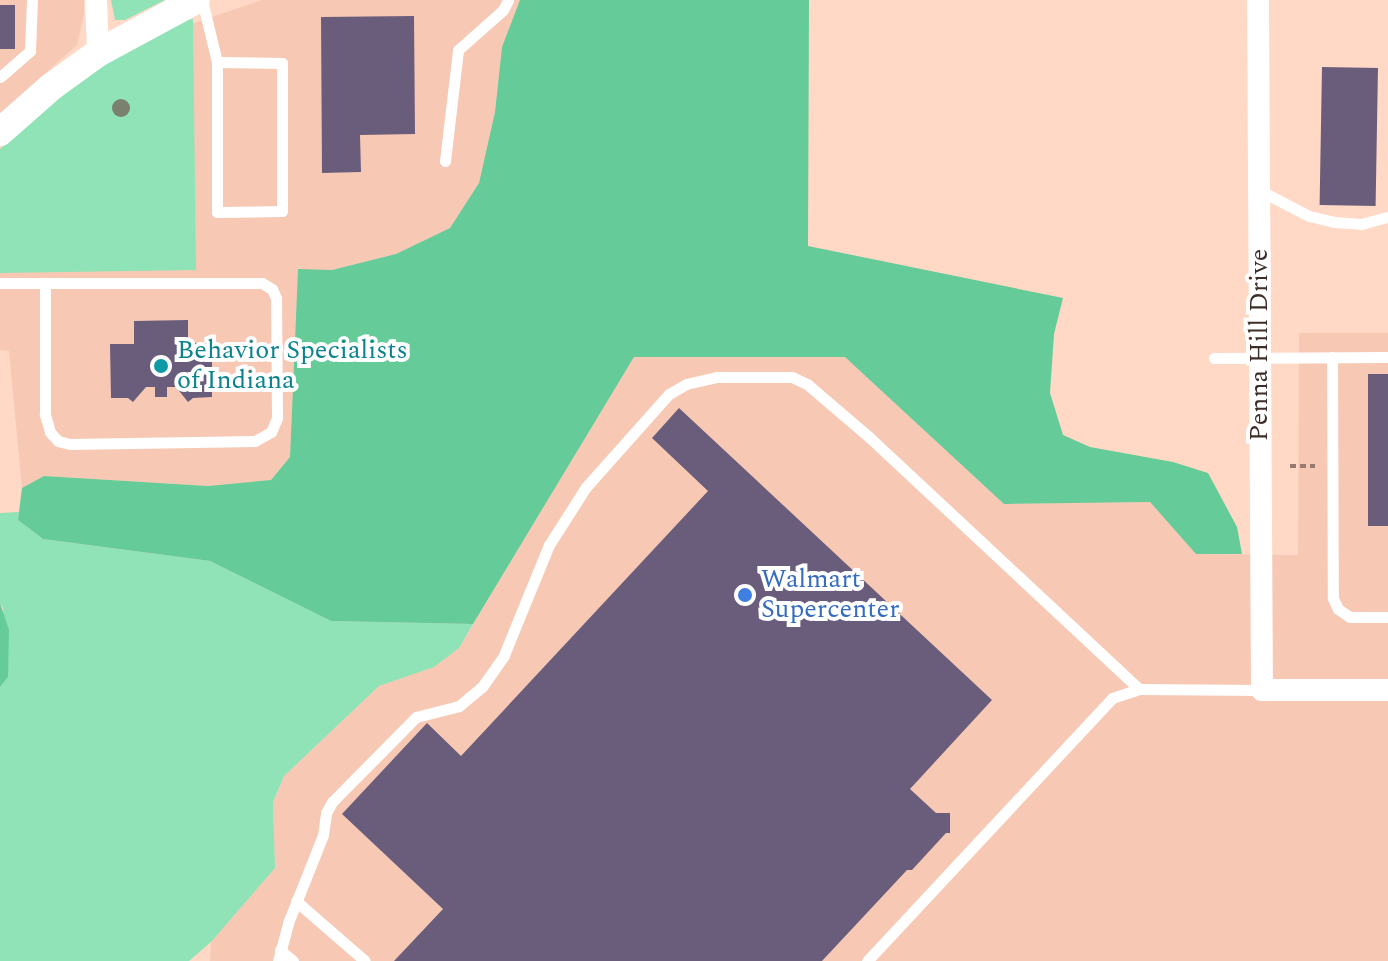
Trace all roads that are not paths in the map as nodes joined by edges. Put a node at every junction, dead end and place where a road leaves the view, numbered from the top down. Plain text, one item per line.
1 (32, 0) edge
2 (96, 0) edge
3 (196, 0) edge
4 (202, 0) edge
5 (508, 0) edge
6 (1258, 0) edge
7 (98, 53) junction
8 (217, 62) junction
9 (0, 77) edge
10 (0, 132) edge
11 (445, 161) dead end
12 (1259, 190) junction
13 (1388, 217) edge
14 (0, 283) edge
15 (45, 284) junction
16 (1260, 357) junction
17 (1332, 357) junction
18 (1388, 357) edge
19 (1214, 358) dead end
20 (1388, 617) edge
21 (1139, 689) junction
22 (1262, 690) junction
23 (1388, 690) edge
24 (296, 901) junction
25 (279, 956) edge
26 (293, 961) edge
27 (365, 961) edge
28 (867, 961) edge

1 - 9 lane
2 - 7 street
3 - 7 street
4 - 8 lane
5 - 11 lane
6 - 12 street, Penna Hill Drive
7 - 10 street
8 - 8 lane
12 - 13 lane
12 - 16 street, Penna Hill Drive
14 - 15 lane
15 - 15 lane
16 - 17 lane
16 - 19 lane
16 - 22 street, Penna Hill Drive
17 - 18 lane
17 - 20 lane
21 - 22 lane
21 - 24 lane
21 - 28 lane
22 - 23 street
24 - 25 lane
24 - 27 lane
25 - 26 lane

